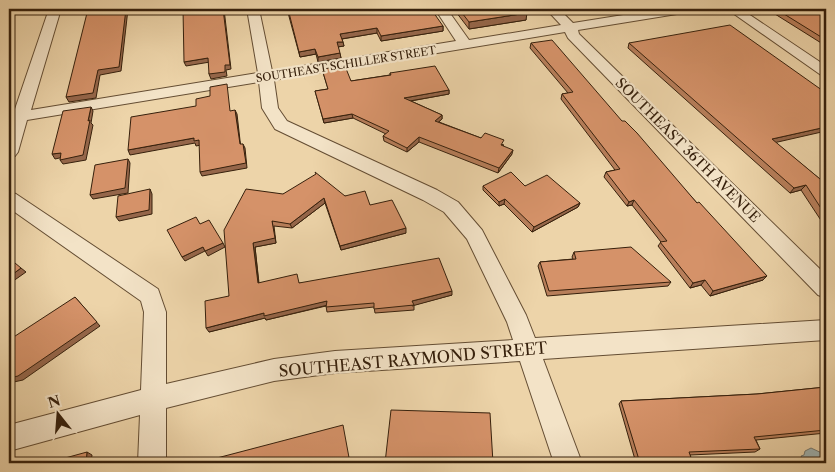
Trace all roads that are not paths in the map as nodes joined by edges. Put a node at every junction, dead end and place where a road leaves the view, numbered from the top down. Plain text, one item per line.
1 (55, 9) edge
2 (252, 9) edge
3 (441, 9) edge
4 (552, 9) edge
5 (683, 9) edge
6 (733, 9) edge
7 (570, 27) junction
8 (465, 44) junction
9 (826, 72) edge
10 (266, 77) junction
11 (15, 117) edge
12 (9, 152) edge
13 (9, 198) edge
14 (826, 290) edge
15 (826, 330) edge
16 (528, 349) junction
17 (154, 400) junction
18 (9, 438) edge
19 (152, 463) edge
20 (568, 463) edge

1 - 11 street
2 - 10 street
3 - 8 street
4 - 7 street, SOUTHEAST 36TH AVENUE
5 - 7 street, SOUTHEAST SCHILLER STREET
6 - 9 street
7 - 8 street, SOUTHEAST SCHILLER STREET
7 - 14 street, SOUTHEAST 36TH AVENUE
8 - 10 street, SOUTHEAST SCHILLER STREET
10 - 11 street, SOUTHEAST SCHILLER STREET
10 - 16 street
11 - 12 street
13 - 17 street
15 - 16 street, SOUTHEAST RAYMOND STREET
16 - 17 street, SOUTHEAST RAYMOND STREET
16 - 20 street
17 - 18 street, SOUTHEAST RAYMOND STREET
17 - 19 street

